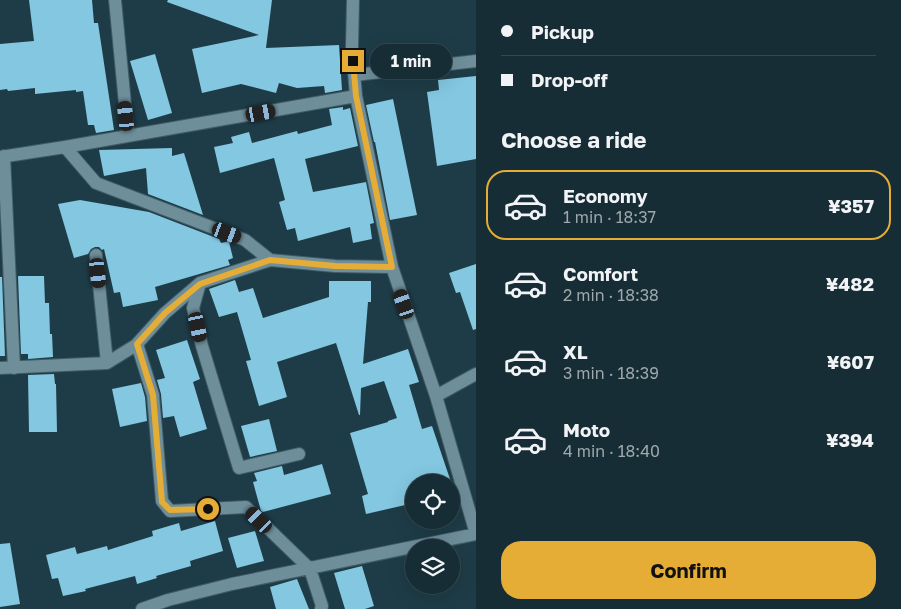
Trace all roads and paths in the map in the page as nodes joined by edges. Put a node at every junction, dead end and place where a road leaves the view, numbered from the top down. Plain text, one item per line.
1 (115, 0) edge
2 (353, 0) edge
3 (476, 61) edge
4 (355, 75) junction
5 (356, 96) junction
6 (128, 136) junction
7 (65, 147) junction
8 (2, 156) edge
9 (96, 255) dead end
10 (270, 260) junction
11 (392, 267) junction
12 (200, 284) junction
13 (137, 344) junction
14 (107, 363) junction
15 (0, 368) edge
16 (14, 368) junction
17 (476, 374) edge
18 (436, 396) junction
19 (299, 454) dead end
20 (310, 569) junction
21 (142, 609) edge
22 (321, 609) edge

1 - 6 street
2 - 4 street
3 - 4 street
4 - 5 street
5 - 6 street
5 - 11 street
6 - 7 street
7 - 8 street
7 - 10 street
8 - 16 street
9 - 14 street
10 - 11 street
10 - 12 street
11 - 18 street
12 - 13 street
12 - 19 street
13 - 14 street
13 - 20 street
14 - 16 street
15 - 16 street
17 - 18 street
18 - 20 street
20 - 21 street
20 - 22 street

